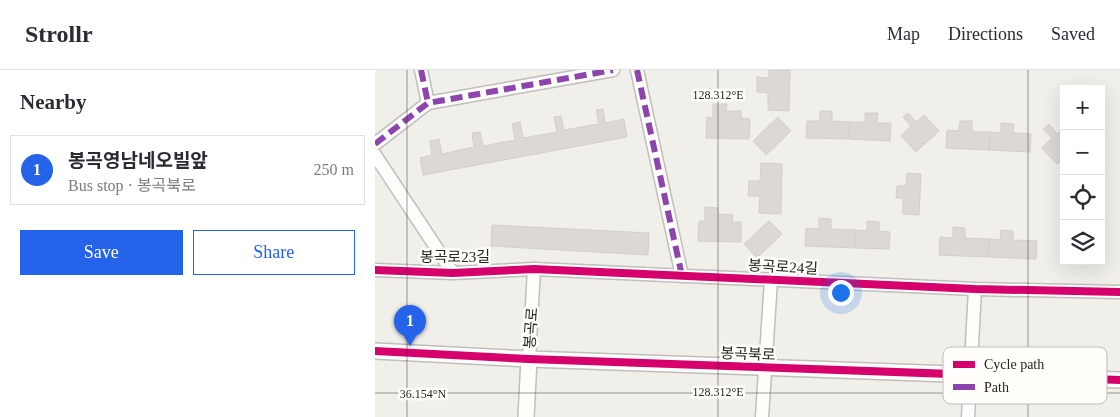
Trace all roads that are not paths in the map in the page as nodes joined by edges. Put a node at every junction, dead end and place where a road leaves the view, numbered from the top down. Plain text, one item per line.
1 (421, 70) edge
2 (613, 70) edge
3 (637, 70) edge
4 (428, 103) junction
5 (375, 144) edge
6 (375, 155) edge
7 (534, 269) junction
8 (375, 270) edge
9 (453, 273) junction
10 (682, 276) junction
11 (771, 280) junction
12 (975, 289) junction
13 (1120, 292) edge
14 (972, 347) edge
15 (375, 351) edge
16 (529, 360) junction
17 (764, 368) junction
18 (943, 374) edge
19 (1107, 380) edge
20 (1120, 380) edge
21 (969, 404) edge
22 (526, 417) edge
23 (762, 417) edge
24 (968, 417) edge

1 - 4 street
2 - 4 street
3 - 10 street
4 - 5 street
6 - 9 street, 봉곡로23길
7 - 9 street, 봉곡로23길
7 - 10 street, 봉곡로24길
7 - 16 street, 봉곡로
8 - 9 street, 봉곡로23길
10 - 11 street, 봉곡로24길
11 - 12 street, 봉곡로24길
11 - 17 street, 봉곡북로
12 - 13 street, 봉곡로24길
12 - 14 street
15 - 16 street, 봉곡북로
16 - 17 street, 봉곡북로
16 - 22 street, 봉곡로
17 - 18 street, 봉곡북로
17 - 23 street
19 - 20 street, 봉곡북로
21 - 24 street

